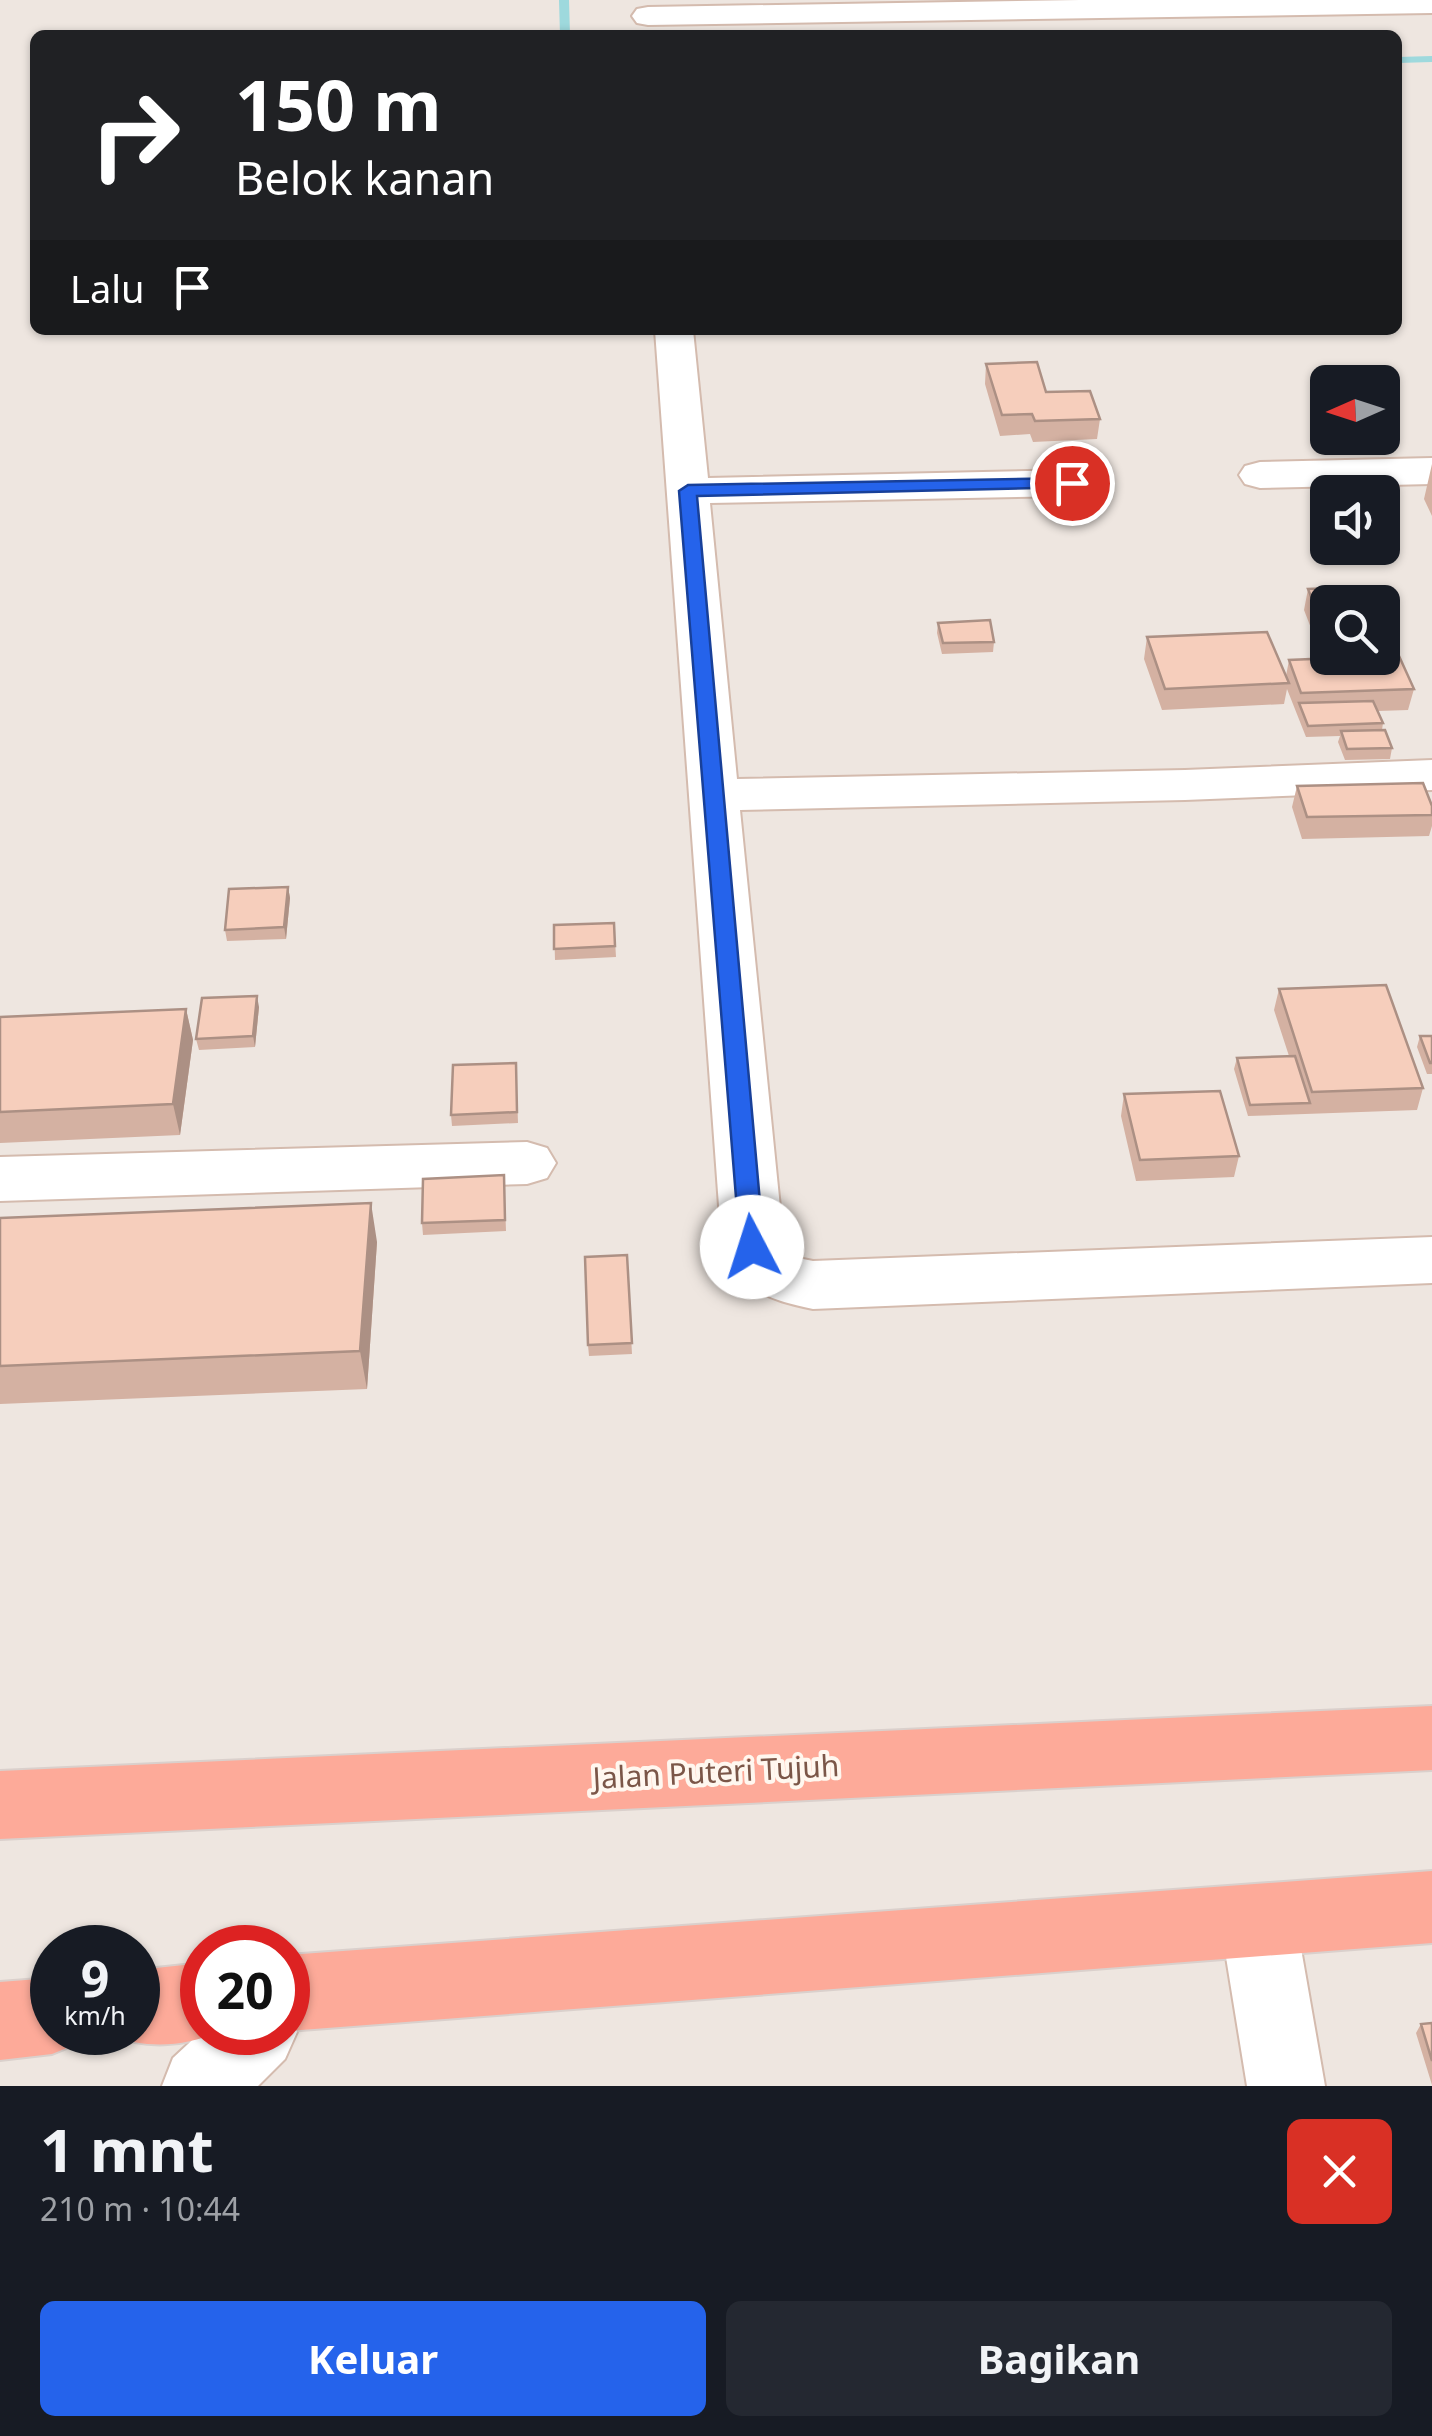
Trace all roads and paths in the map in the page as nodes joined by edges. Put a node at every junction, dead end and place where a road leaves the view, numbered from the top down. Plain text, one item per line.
1 (1432, 4) edge
2 (648, 17) edge
3 (674, 335) edge
4 (1432, 472) edge
5 (1260, 475) dead end
6 (1072, 483) dead end
7 (688, 491) junction
8 (1432, 775) edge
9 (713, 795) junction
10 (527, 1163) dead end
11 (0, 1179) edge
12 (1432, 1260) edge
13 (1432, 1738) edge
14 (0, 1806) edge
15 (1432, 1907) edge
16 (1258, 1920) junction
17 (310, 2003) edge
18 (30, 2018) edge
19 (0, 2021) edge
20 (232, 2055) edge
21 (201, 2086) edge
22 (1286, 2086) edge

1 - 2 street
3 - 7 street
4 - 5 street
6 - 7 street
7 - 9 street
8 - 9 street
9 - 12 street
10 - 11 street
13 - 14 highway, Jalan Puteri Tujuh
15 - 16 highway
16 - 17 highway
16 - 22 street
18 - 19 highway
20 - 21 street

